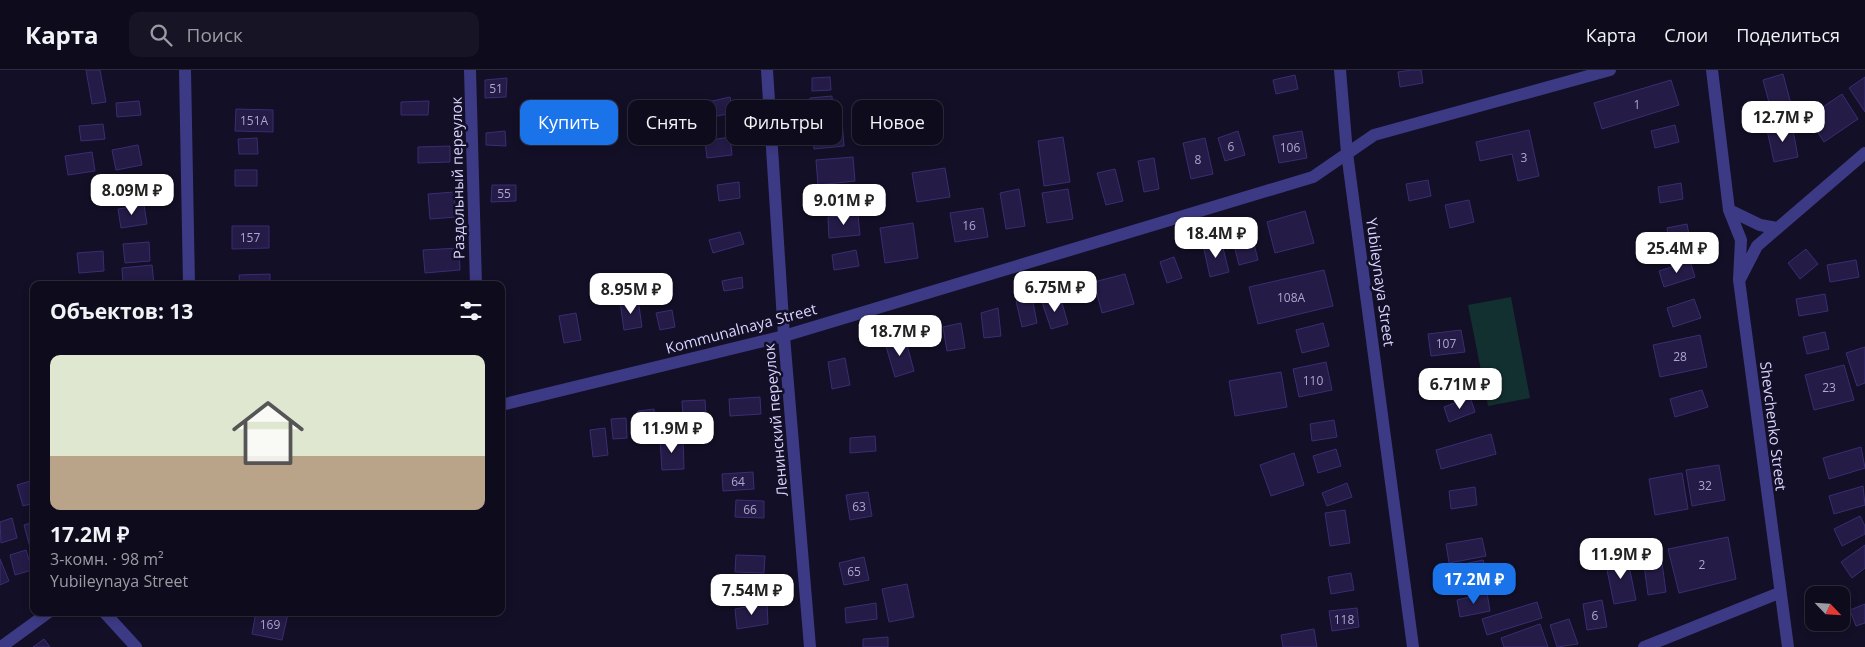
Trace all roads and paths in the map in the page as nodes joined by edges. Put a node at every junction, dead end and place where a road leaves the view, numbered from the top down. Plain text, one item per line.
1 (185, 70) edge
2 (470, 70) edge
3 (767, 70) edge
4 (1340, 70) edge
5 (1610, 70) edge
6 (1712, 70) edge
7 (1865, 152) edge
8 (1347, 153) junction
9 (1729, 210) junction
10 (1777, 228) junction
11 (1739, 280) junction
12 (189, 281) edge
13 (476, 281) edge
14 (784, 336) junction
15 (505, 404) edge
16 (1780, 592) junction
17 (44, 616) edge
18 (108, 616) edge
19 (1, 647) edge
20 (136, 647) edge
21 (810, 647) edge
22 (1413, 647) edge
23 (1644, 647) edge
24 (1788, 647) edge

1 - 12 street
2 - 13 street, Раздольный переулок
3 - 14 street, Ленинский переулок
4 - 8 street, Yubileynaya Street
5 - 8 street, Kommunalnaya Street
6 - 9 street, Shevchenko Street
7 - 10 street
8 - 14 street, Kommunalnaya Street
8 - 22 street, Yubileynaya Street
9 - 10 street
9 - 11 street, Shevchenko Street
10 - 11 street
11 - 16 street, Shevchenko Street
14 - 15 street, Kommunalnaya Street
14 - 21 street, Ленинский переулок
16 - 23 street
16 - 24 street, Shevchenko Street
17 - 19 street
18 - 20 street

